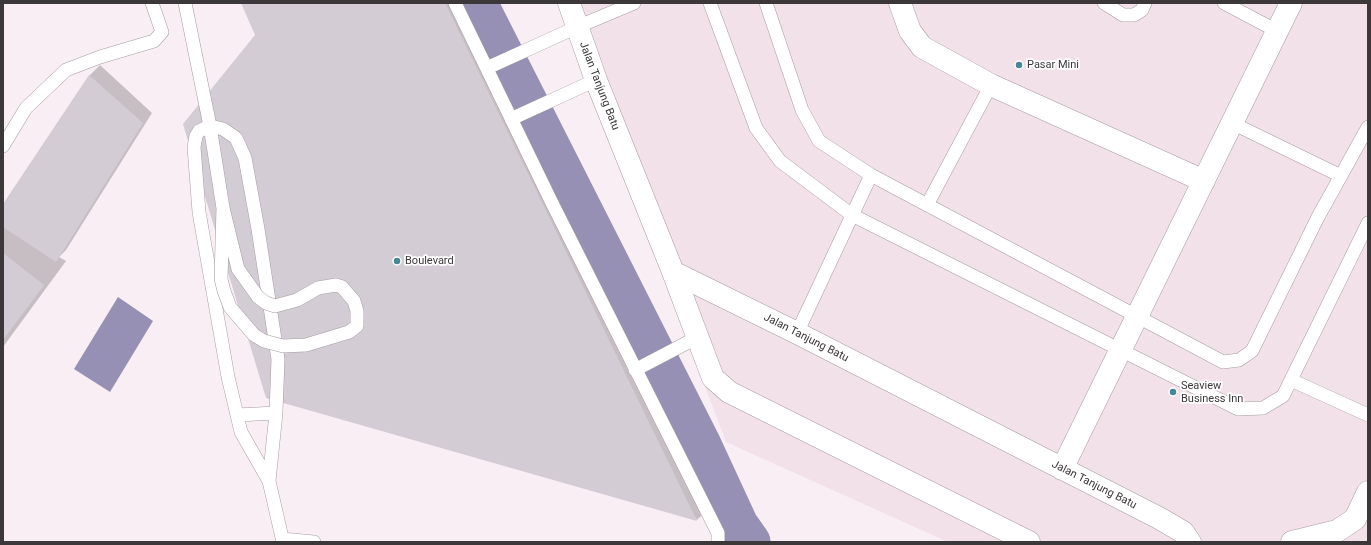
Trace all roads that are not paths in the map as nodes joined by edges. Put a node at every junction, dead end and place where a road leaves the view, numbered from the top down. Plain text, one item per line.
1 (152, 3) edge
2 (185, 3) edge
3 (455, 3) edge
4 (569, 3) edge
5 (634, 3) edge
6 (710, 3) edge
7 (766, 3) edge
8 (900, 3) edge
9 (1104, 3) edge
10 (1145, 3) edge
11 (1224, 3) edge
12 (1291, 3) edge
13 (577, 26) junction
14 (1277, 31) junction
15 (487, 68) junction
16 (596, 80) junction
17 (991, 84) junction
18 (511, 119) junction
19 (1232, 123) junction
20 (210, 126) junction
21 (1368, 127) edge
22 (3, 146) edge
23 (871, 175) junction
24 (1341, 176) junction
25 (1204, 181) junction
26 (927, 205) junction
27 (223, 208) junction
28 (852, 215) junction
29 (1368, 223) edge
30 (673, 272) junction
31 (1137, 316) junction
32 (797, 333) junction
33 (696, 338) junction
34 (1121, 350) junction
35 (635, 370) junction
36 (1291, 380) junction
37 (276, 413) junction
38 (237, 415) junction
39 (1368, 415) edge
40 (1062, 469) junction
41 (269, 481) junction
42 (1368, 492) edge
43 (282, 540) edge
44 (314, 542) edge
45 (718, 542) edge
46 (1029, 542) edge
47 (1190, 542) edge
48 (1292, 542) edge

1 - 22 lane
2 - 20 lane
3 - 15 lane
4 - 13 street, Jalan Tanjung Batu
5 - 13 lane
6 - 28 lane
7 - 23 lane
8 - 17 street
9 - 10 lane
11 - 14 lane
12 - 14 street
13 - 15 lane
13 - 16 street, Jalan Tanjung Batu
14 - 19 street
15 - 18 lane
16 - 18 lane
16 - 30 street, Jalan Tanjung Batu
17 - 25 street
17 - 26 lane
18 - 35 lane
19 - 24 lane
19 - 25 street
20 - 27 lane
20 - 37 lane
20 - 38 lane
21 - 24 lane
23 - 26 lane
23 - 28 lane
24 - 31 lane
25 - 31 street
26 - 31 lane
27 - 27 lane, bridge
28 - 32 lane
28 - 34 lane
29 - 36 lane
30 - 32 street, Jalan Tanjung Batu
30 - 33 street
31 - 34 street
32 - 40 street, Jalan Tanjung Batu
33 - 35 lane
33 - 46 street
34 - 36 lane
34 - 40 street
35 - 45 lane
36 - 39 lane
37 - 38 lane
37 - 41 lane
38 - 41 lane
40 - 47 street, Jalan Tanjung Batu
41 - 43 lane
42 - 48 street
43 - 44 lane

